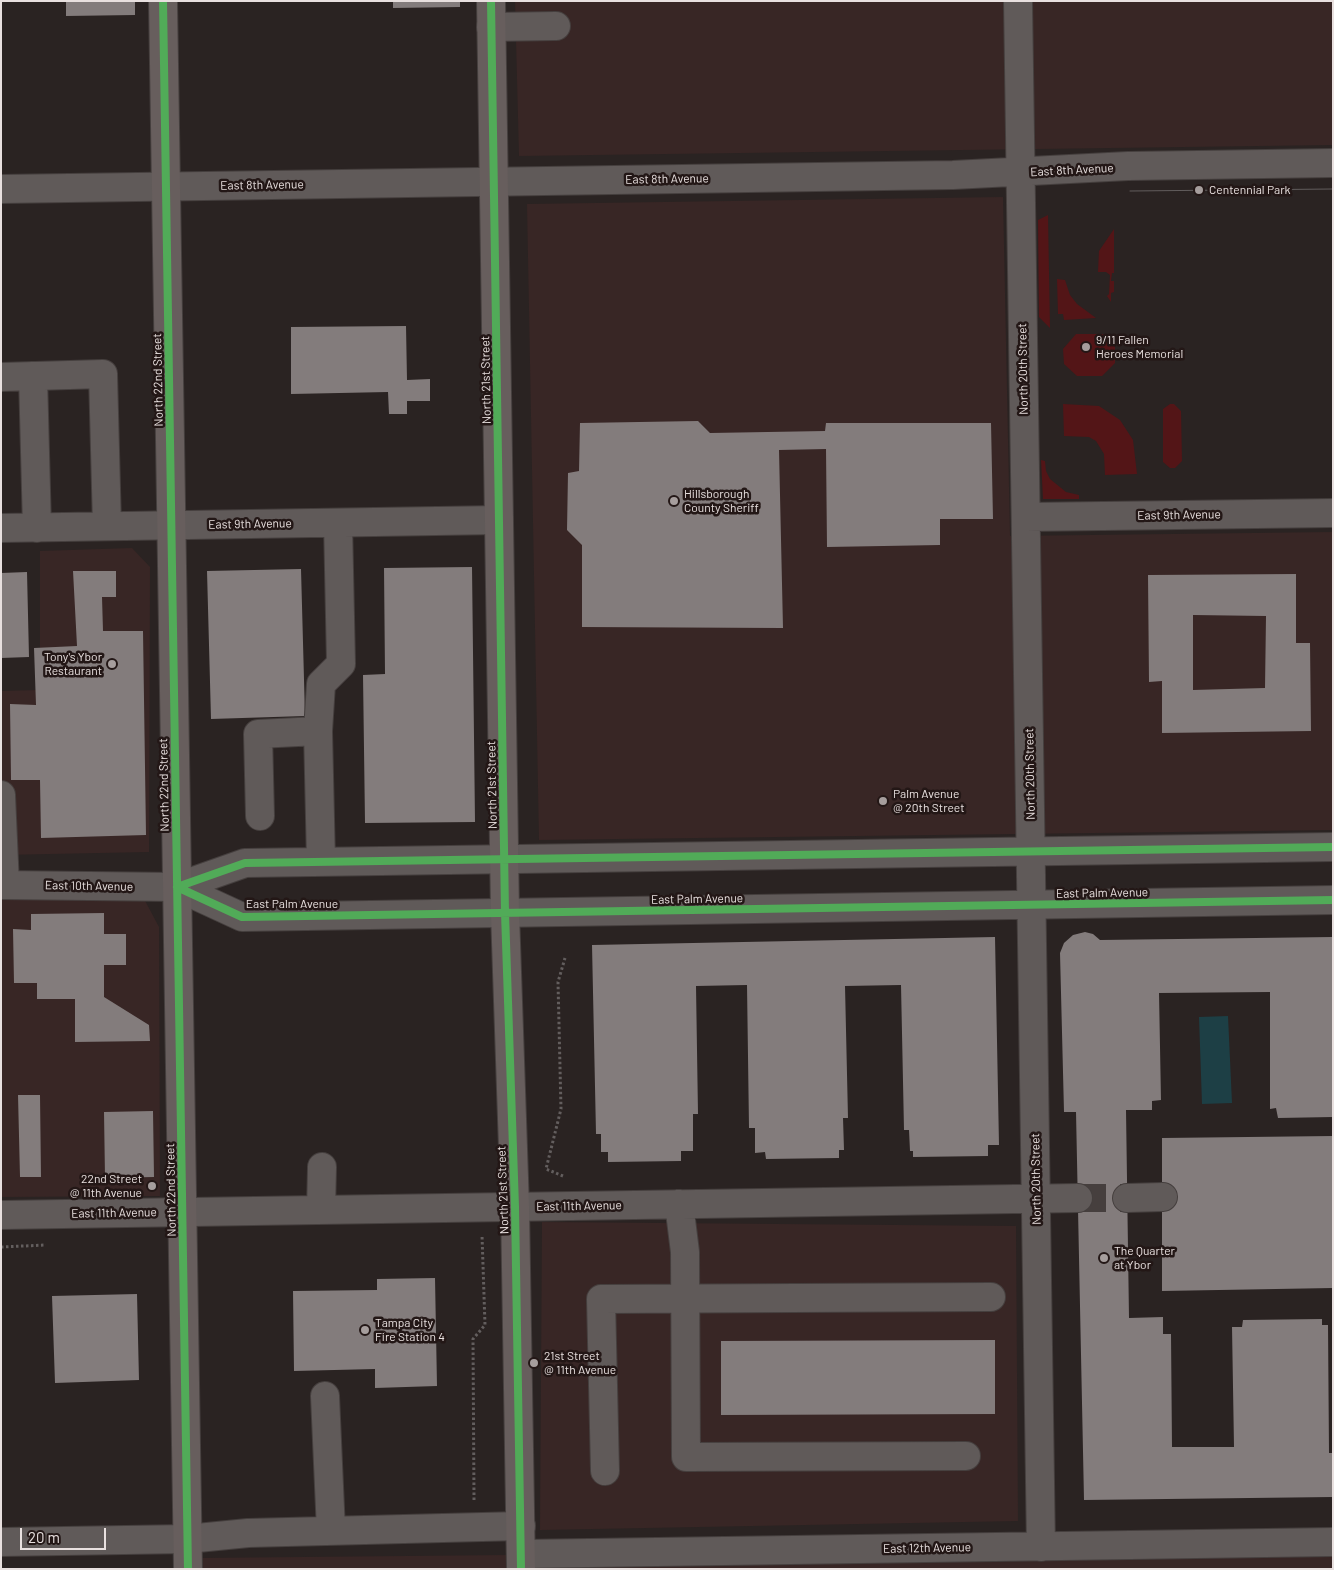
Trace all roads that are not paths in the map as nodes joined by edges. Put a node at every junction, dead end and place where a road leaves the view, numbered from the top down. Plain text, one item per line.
1 (163, 1) edge
2 (1018, 1) edge
3 (491, 14) edge
4 (556, 26) dead end
5 (1333, 164) edge
6 (1020, 172) junction
7 (494, 182) junction
8 (166, 187) junction
9 (1, 189) edge
10 (33, 376) junction
11 (1, 377) edge
12 (1333, 512) edge
13 (1026, 518) junction
14 (499, 520) junction
15 (338, 523) junction
16 (107, 526) junction
17 (172, 526) junction
18 (1, 528) edge
19 (38, 528) junction
20 (318, 731) junction
21 (1, 795) edge
22 (260, 816) dead end
23 (1333, 847) edge
24 (1031, 851) junction
25 (504, 859) junction
26 (321, 862) junction
27 (3, 885) edge
28 (177, 887) junction
29 (1333, 900) edge
30 (1032, 905) junction
31 (505, 913) junction
32 (322, 1167) dead end
33 (1163, 1197) dead end
34 (1078, 1198) tunnel mouth
35 (1127, 1198) tunnel mouth
36 (1036, 1199) junction
37 (679, 1204) junction
38 (515, 1207) junction
39 (321, 1210) junction
40 (182, 1212) junction
41 (1, 1215) edge
42 (991, 1297) dead end
43 (685, 1298) junction
44 (326, 1396) dead end
45 (966, 1456) dead end
46 (605, 1470) dead end
47 (521, 1526) junction
48 (331, 1531) junction
49 (187, 1538) junction
50 (1, 1542) edge
51 (1333, 1542) edge
52 (1041, 1546) junction
53 (975, 1558) edge
54 (521, 1561) edge
55 (188, 1569) edge

1 - 8 main road, North 22nd Street
2 - 6 street, North 20th Street
3 - 4 street
3 - 7 main road, North 21st Street
5 - 6 street, East 8th Avenue
6 - 7 street, East 8th Avenue
6 - 13 street, North 20th Street
7 - 8 street, East 8th Avenue
7 - 14 main road, North 21st Street
8 - 9 street, East 8th Avenue
8 - 17 main road, North 22nd Street
10 - 11 street
10 - 16 street
10 - 19 street
12 - 13 street, East 9th Avenue
13 - 24 street, North 20th Street
14 - 15 street, East 9th Avenue
14 - 25 main road, North 21st Street
15 - 17 street, East 9th Avenue
15 - 20 street
16 - 17 street, East 9th Avenue
16 - 19 street, East 9th Avenue
17 - 28 main road, North 22nd Street
18 - 19 street, East 9th Avenue
20 - 22 street
20 - 26 street
21 - 27 street
23 - 24 street
24 - 25 street
24 - 30 street, North 20th Street
25 - 26 street
25 - 31 main road, North 21st Street
26 - 28 street
27 - 28 street, East 10th Avenue
28 - 31 street, East Palm Avenue
28 - 40 main road, North 22nd Street
29 - 30 street, East Palm Avenue
30 - 31 street, East Palm Avenue
30 - 36 street, North 20th Street
31 - 38 main road, North 21st Street
32 - 39 street
33 - 35 street
34 - 36 street, East 11th Avenue
36 - 37 street, East 11th Avenue
36 - 52 street, North 20th Street
37 - 38 street, East 11th Avenue
37 - 43 street
38 - 39 street, East 11th Avenue
38 - 47 main road, North 21st Street
39 - 40 street, East 11th Avenue
40 - 41 street, East 11th Avenue
40 - 49 main road, North 22nd Street
42 - 43 street
43 - 45 street
43 - 46 street
44 - 48 street
47 - 48 street
47 - 54 main road, North 21st Street
48 - 49 street
49 - 50 street
49 - 55 main road, North 22nd Street
51 - 52 street, East 12th Avenue
52 - 53 street, East 12th Avenue
53 - 54 street, East 12th Avenue

